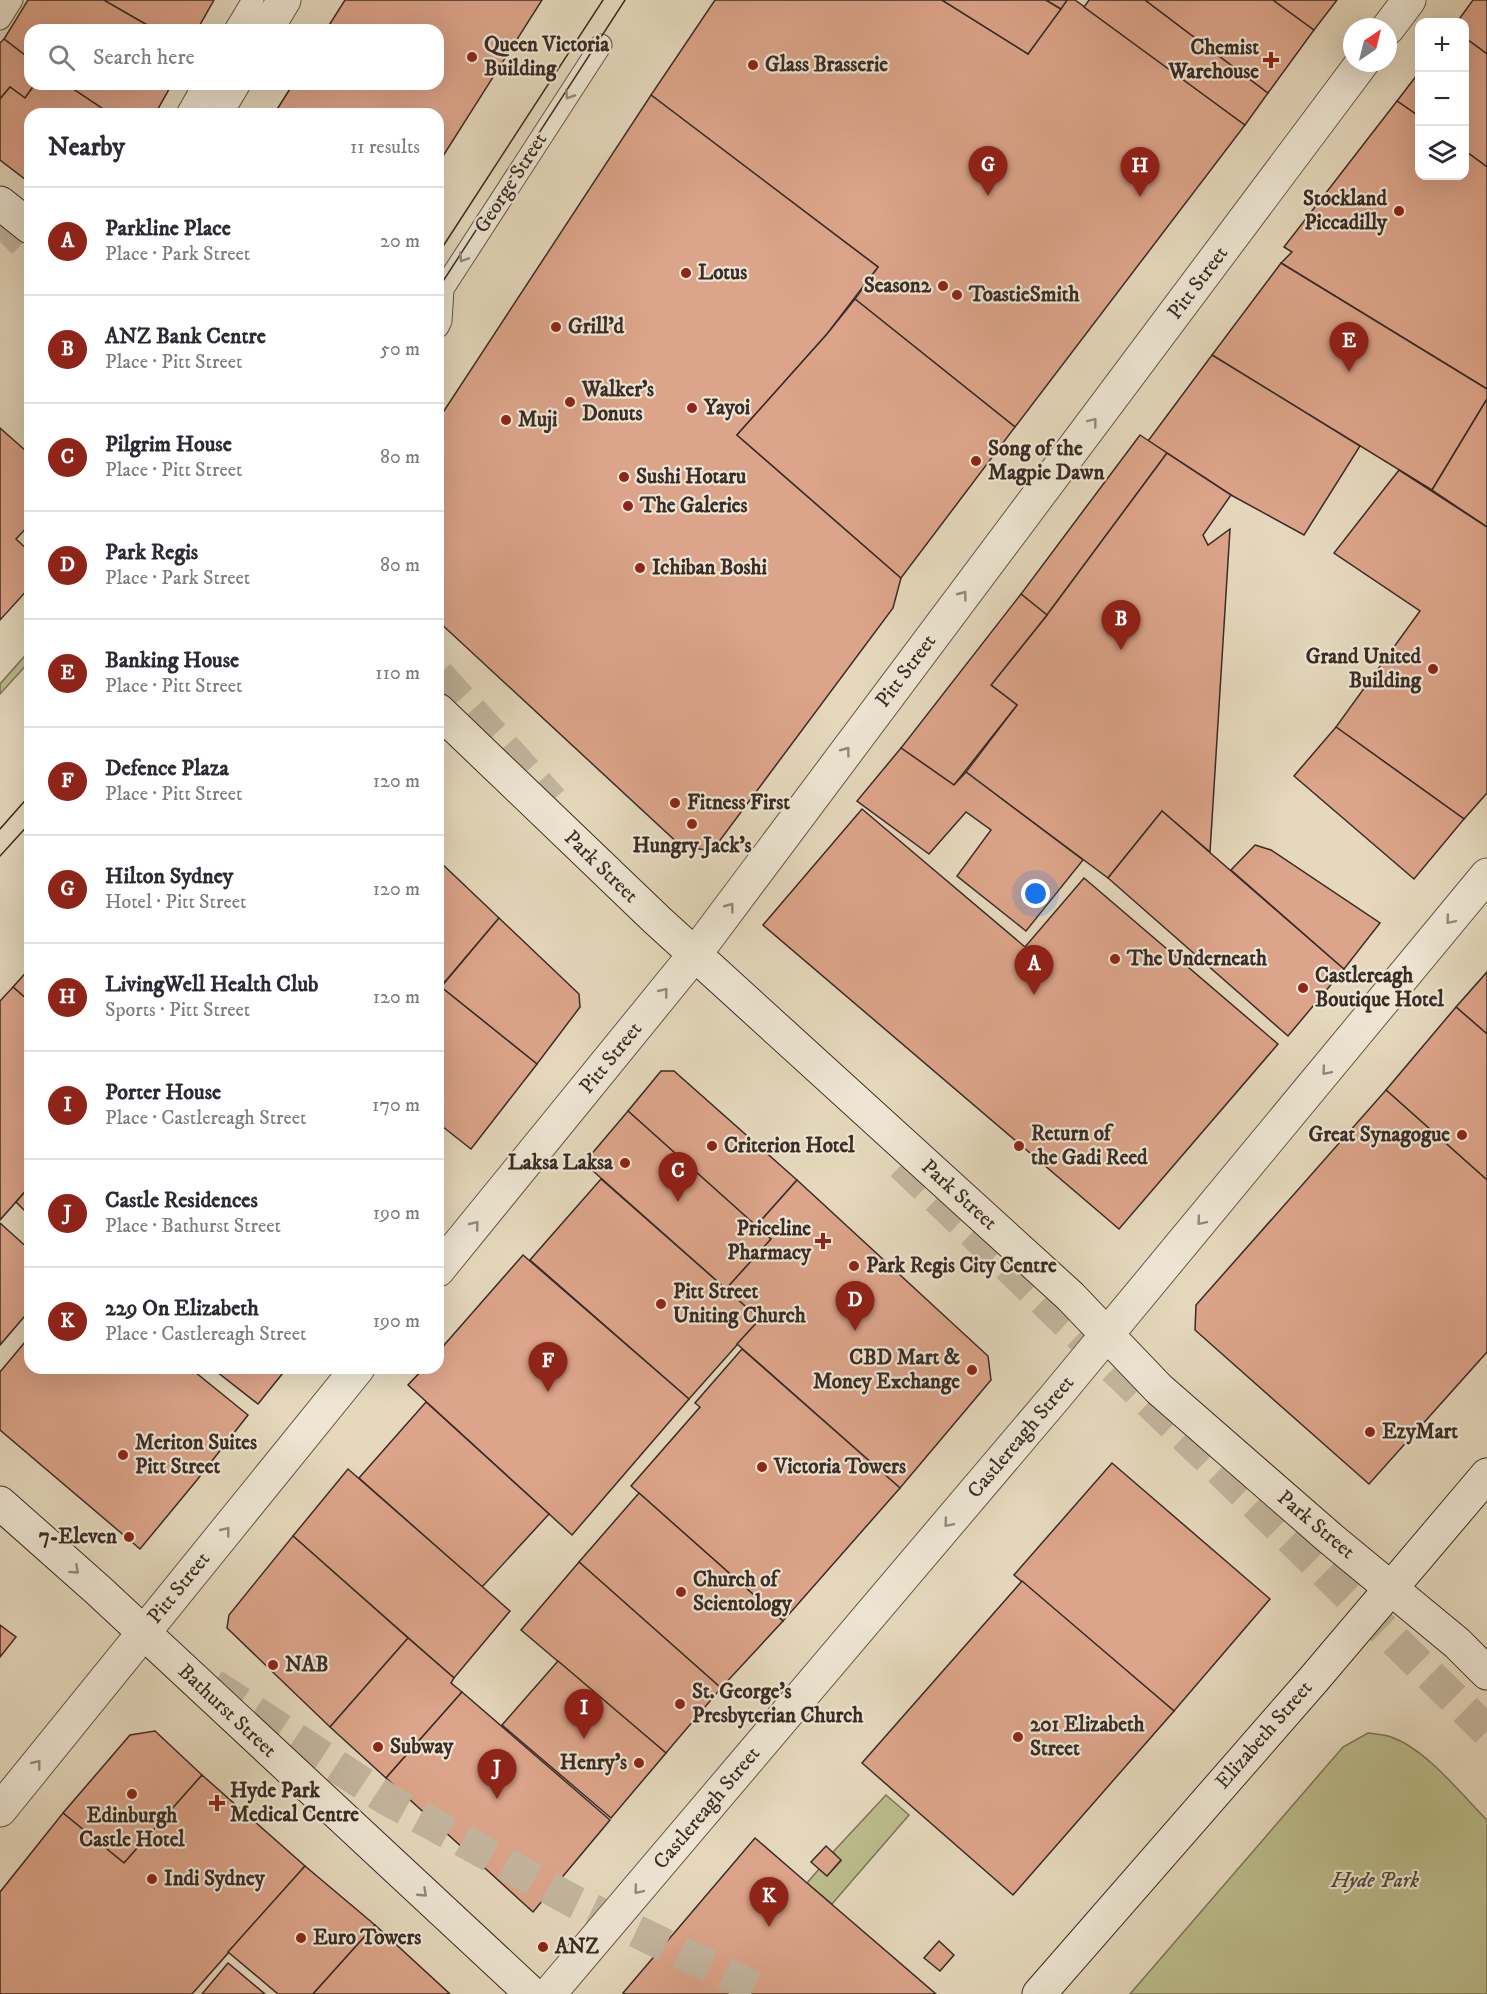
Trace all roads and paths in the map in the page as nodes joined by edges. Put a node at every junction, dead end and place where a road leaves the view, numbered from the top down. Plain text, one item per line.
1 (12, 0) edge
2 (253, 0) edge
3 (284, 0) edge
4 (1409, 0) edge
5 (1396, 18) edge
6 (0, 19) edge
7 (239, 24) edge
8 (270, 24) edge
9 (601, 45) dead end
10 (1355, 72) edge
11 (201, 90) edge
12 (229, 90) edge
13 (190, 108) edge
14 (219, 108) edge
15 (0, 203) edge
16 (24, 222) edge
17 (444, 287) edge
18 (444, 716) edge
19 (1487, 875) edge
20 (694, 954) junction
21 (444, 1263) edge
22 (1107, 1334) junction
23 (353, 1374) edge
24 (1487, 1475) edge
25 (0, 1503) edge
26 (1392, 1588) junction
27 (143, 1633) junction
28 (1487, 1673) edge
29 (0, 1809) edge
30 (532, 1994) edge
31 (549, 1994) edge
32 (1039, 1994) edge

1 - 6 lane
2 - 7 lane
3 - 8 street
4 - 5 street
9 -> 17 lane, George Street
20 -> 10 street, Pitt Street
11 - 13 lane
12 - 14 street
15 - 16 street
18 - 20 street, Park Street
19 -> 22 street, Castlereagh Street
21 -> 20 street, Pitt Street
20 - 22 street, Park Street
22 - 26 street, Park Street
22 -> 31 street, Castlereagh Street
27 -> 23 street, Pitt Street
24 - 26 street, Elizabeth Street
25 -> 27 street, Bathurst Street
26 - 28 street, Park Street
26 - 32 street, Elizabeth Street
29 -> 27 street, Pitt Street
27 -> 30 street, Bathurst Street

